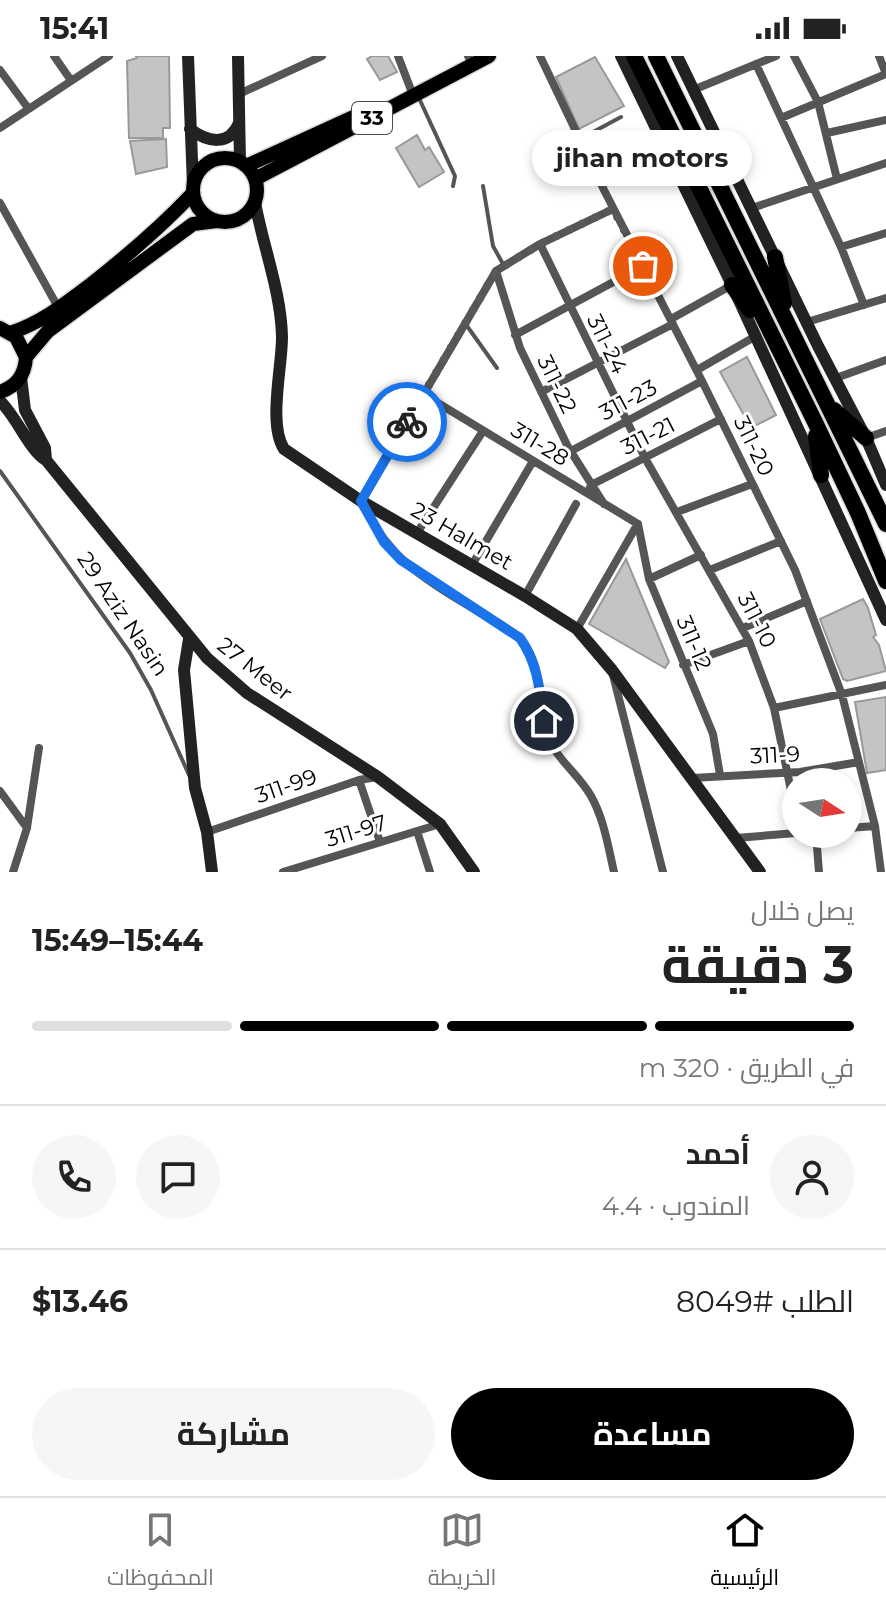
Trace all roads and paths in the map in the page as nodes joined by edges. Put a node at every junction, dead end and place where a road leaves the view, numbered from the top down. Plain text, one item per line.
1 (54, 56) edge
2 (109, 56) edge
3 (188, 56) edge
4 (238, 56) edge
5 (322, 56) edge
6 (398, 56) edge
7 (489, 56) edge
8 (540, 56) edge
9 (621, 56) edge
10 (634, 56) edge
11 (656, 56) edge
12 (677, 56) edge
13 (776, 56) edge
14 (794, 56) edge
15 (879, 56) edge
16 (470, 57) edge
17 (312, 59) edge
18 (756, 64) junction
19 (0, 70) edge
20 (886, 74) edge
21 (70, 79) junction
22 (693, 90) junction
23 (414, 92) junction
24 (239, 94) junction
25 (818, 102) junction
26 (28, 108) junction
27 (621, 117) dead end
28 (781, 118) junction
29 (240, 120) junction
30 (886, 120) edge
31 (0, 128) edge
32 (190, 129) junction
33 (827, 133) junction
34 (580, 139) junction
35 (886, 163) edge
36 (247, 169) junction
37 (837, 179) junction
38 (453, 186) dead end
39 (483, 186) dead end
40 (812, 187) junction
41 (193, 190) junction
42 (255, 202) junction
43 (0, 203) edge
44 (752, 208) junction
45 (613, 209) junction
46 (217, 221) junction
47 (886, 233) edge
48 (540, 244) junction
49 (841, 247) junction
50 (775, 257) junction
51 (643, 266) junction
52 (500, 269) junction
53 (732, 285) junction
54 (886, 298) edge
55 (864, 305) junction
56 (569, 306) junction
57 (59, 309) junction
58 (672, 322) junction
59 (807, 322) junction
60 (465, 324) junction
61 (788, 324) junction
62 (3, 329) edge
63 (515, 335) junction
64 (764, 338) junction
65 (26, 357) junction
66 (886, 360) edge
67 (597, 364) junction
68 (497, 368) dead end
69 (697, 370) junction
70 (21, 377) junction
71 (836, 378) junction
72 (702, 381) junction
73 (0, 392) edge
74 (541, 392) junction
75 (423, 394) junction
76 (0, 401) edge
77 (828, 404) junction
78 (721, 419) junction
79 (626, 421) junction
80 (815, 422) junction
81 (483, 431) junction
82 (886, 431) edge
83 (866, 438) junction
84 (571, 451) junction
85 (645, 458) junction
86 (46, 460) junction
87 (533, 461) junction
88 (0, 471) edge
89 (821, 475) junction
90 (752, 484) junction
91 (886, 485) edge
92 (589, 489) junction
93 (361, 501) junction
94 (576, 504) dead end
95 (677, 512) junction
96 (638, 524) junction
97 (886, 524) edge
98 (417, 533) junction
99 (781, 541) junction
100 (701, 555) junction
101 (472, 565) junction
102 (710, 570) junction
103 (649, 579) junction
104 (886, 581) edge
105 (525, 596) junction
106 (807, 601) junction
107 (886, 620) edge
108 (743, 628) junction
109 (577, 629) junction
110 (189, 639) junction
111 (749, 641) junction
112 (683, 665) junction
113 (612, 670) junction
114 (886, 685) edge
115 (842, 695) junction
116 (774, 708) junction
117 (39, 748) dead end
118 (859, 762) junction
119 (788, 768) edge
120 (821, 768) edge
121 (782, 773) edge
122 (720, 775) junction
123 (378, 777) junction
124 (692, 778) junction
125 (359, 780) junction
126 (195, 788) junction
127 (0, 791) edge
128 (440, 824) junction
129 (875, 826) junction
130 (862, 827) edge
131 (27, 828) junction
132 (417, 831) junction
133 (207, 832) junction
134 (782, 834) edge
135 (736, 838) junction
136 (380, 842) junction
137 (817, 848) edge
138 (325, 859) junction
139 (13, 872) edge
140 (212, 872) edge
141 (283, 872) edge
142 (329, 872) edge
143 (430, 872) edge
144 (474, 872) edge
145 (614, 872) edge
146 (663, 872) edge
147 (760, 872) edge
148 (819, 872) edge
149 (881, 872) edge

1 - 21 street
2 - 21 street
3 - 32 street
4 - 24 street
5 - 17 street
6 - 23 street
7 - 23 main road, 33
8 - 34 street, 311-20
9 - 53 street
10 - 64 highway
11 - 61 highway
12 - 22 street
13 - 18 street
14 - 25 street
15 - 20 street
16 - 23 main road, 33
17 - 24 street
18 - 22 street
18 - 28 street
19 - 26 street
20 - 25 street
21 - 26 street
22 - 44 street
23 - 36 main road, 33
23 - 38 lane
24 - 29 street
25 - 28 street
25 - 33 street
26 - 31 street
27 - 34 lane
28 - 40 street
29 - 32 street
29 - 36 street
30 - 33 street
32 - 41 street
33 - 37 street
34 - 45 street, 311-20
35 - 37 street
36 - 41 main road, 33
36 - 42 main road
37 - 40 street
39 - 52 lane
40 - 44 street
40 - 49 street
41 - 46 main road
41 - 57 main road, 33
42 - 46 main road
42 - 93 street, 23 Halmet
43 - 57 street
44 - 50 street
45 - 48 street
45 - 51 street, 311-20
46 - 65 main road
47 - 49 street
48 - 52 street
48 - 56 street, 311-24
49 - 55 street
50 - 59 street
50 - 61 highway
51 - 56 street
51 - 58 street, 311-20
52 - 60 street
52 - 63 street, 311-22
53 - 58 street
53 - 64 highway
54 - 55 street
55 - 59 street
56 - 63 street
56 - 67 street, 311-24
57 - 62 main road, 33
58 - 67 street
58 - 69 street, 311-20
59 - 71 street
60 - 68 lane
60 - 75 street
61 - 77 highway
62 - 65 main road, 33
63 - 74 street, 311-22
64 - 69 street
64 - 80 highway
64 - 89 street
65 - 70 main road
66 - 71 street
67 - 74 street
67 - 79 street, 311-24
69 - 72 street, 311-20
70 - 73 main road
70 - 86 street, 27 Meer
71 - 83 street
72 - 78 street, 311-20
72 - 79 street, 311-23
74 - 84 street, 311-22
75 - 81 street, 311-28
75 - 93 street
76 - 86 street, 27 Meer
77 - 83 highway
77 - 97 highway
78 - 85 street, 311-21
78 - 90 street, 311-20
79 - 84 street, 311-23
79 - 85 street, 311-24
80 - 89 highway
80 - 104 highway
81 - 87 street, 311-28
81 - 98 street
82 - 83 street
83 - 91 street
84 - 92 street, 311-22
85 - 92 street, 311-21
85 - 95 street, 311-10
86 - 110 street, 27 Meer
87 - 92 street, 311-28
87 - 101 street
88 - 126 lane, 29 Aziz Nasin
89 - 107 street
90 - 95 street
90 - 99 street, 311-20
92 - 96 street, 311-22
93 - 98 street, 23 Halmet
93 - 145 street
94 - 105 street
95 - 100 street, 311-10
96 - 103 street, 311-12
96 - 109 street
98 - 101 street, 23 Halmet
99 - 102 street
99 - 106 street, 311-20
100 - 102 street, 311-10
100 - 103 street
101 - 105 street, 23 Halmet
102 - 108 street, 311-10
103 - 112 street, 311-12
105 - 109 street, 23 Halmet
106 - 108 street
106 - 115 street, 311-20
108 - 111 street, 311-10
109 - 113 street, 23 Halmet
110 - 123 street, 27 Meer
110 - 126 street, 29 Aziz Nasin
111 - 112 street
111 - 116 street, 311-10
112 - 122 street, 311-12
113 - 124 street, 23 Halmet
113 - 146 street
114 - 115 street
115 - 116 street
115 - 118 street, 311-20
116 - 119 street, 311-10
117 - 131 street
118 - 120 street, 311-9
118 - 129 street, 311-20
121 - 122 street, 311-9
122 - 124 street, 311-9
123 - 125 street, 311-99
123 - 128 street, 27 Meer
124 - 135 street, 23 Halmet
125 - 133 street, 311-99
125 - 136 street
126 - 133 street, 29 Aziz Nasin
127 - 131 street
128 - 132 street, 311-97
128 - 144 street, 27 Meer
129 - 130 street
129 - 149 street, 311-20
131 - 139 street
132 - 136 street, 311-97
132 - 143 street
133 - 140 street, 29 Aziz Nasin
134 - 135 street
135 - 147 street, 23 Halmet
136 - 138 street, 311-97
137 - 148 street
138 - 141 street, 311-97
138 - 142 street

